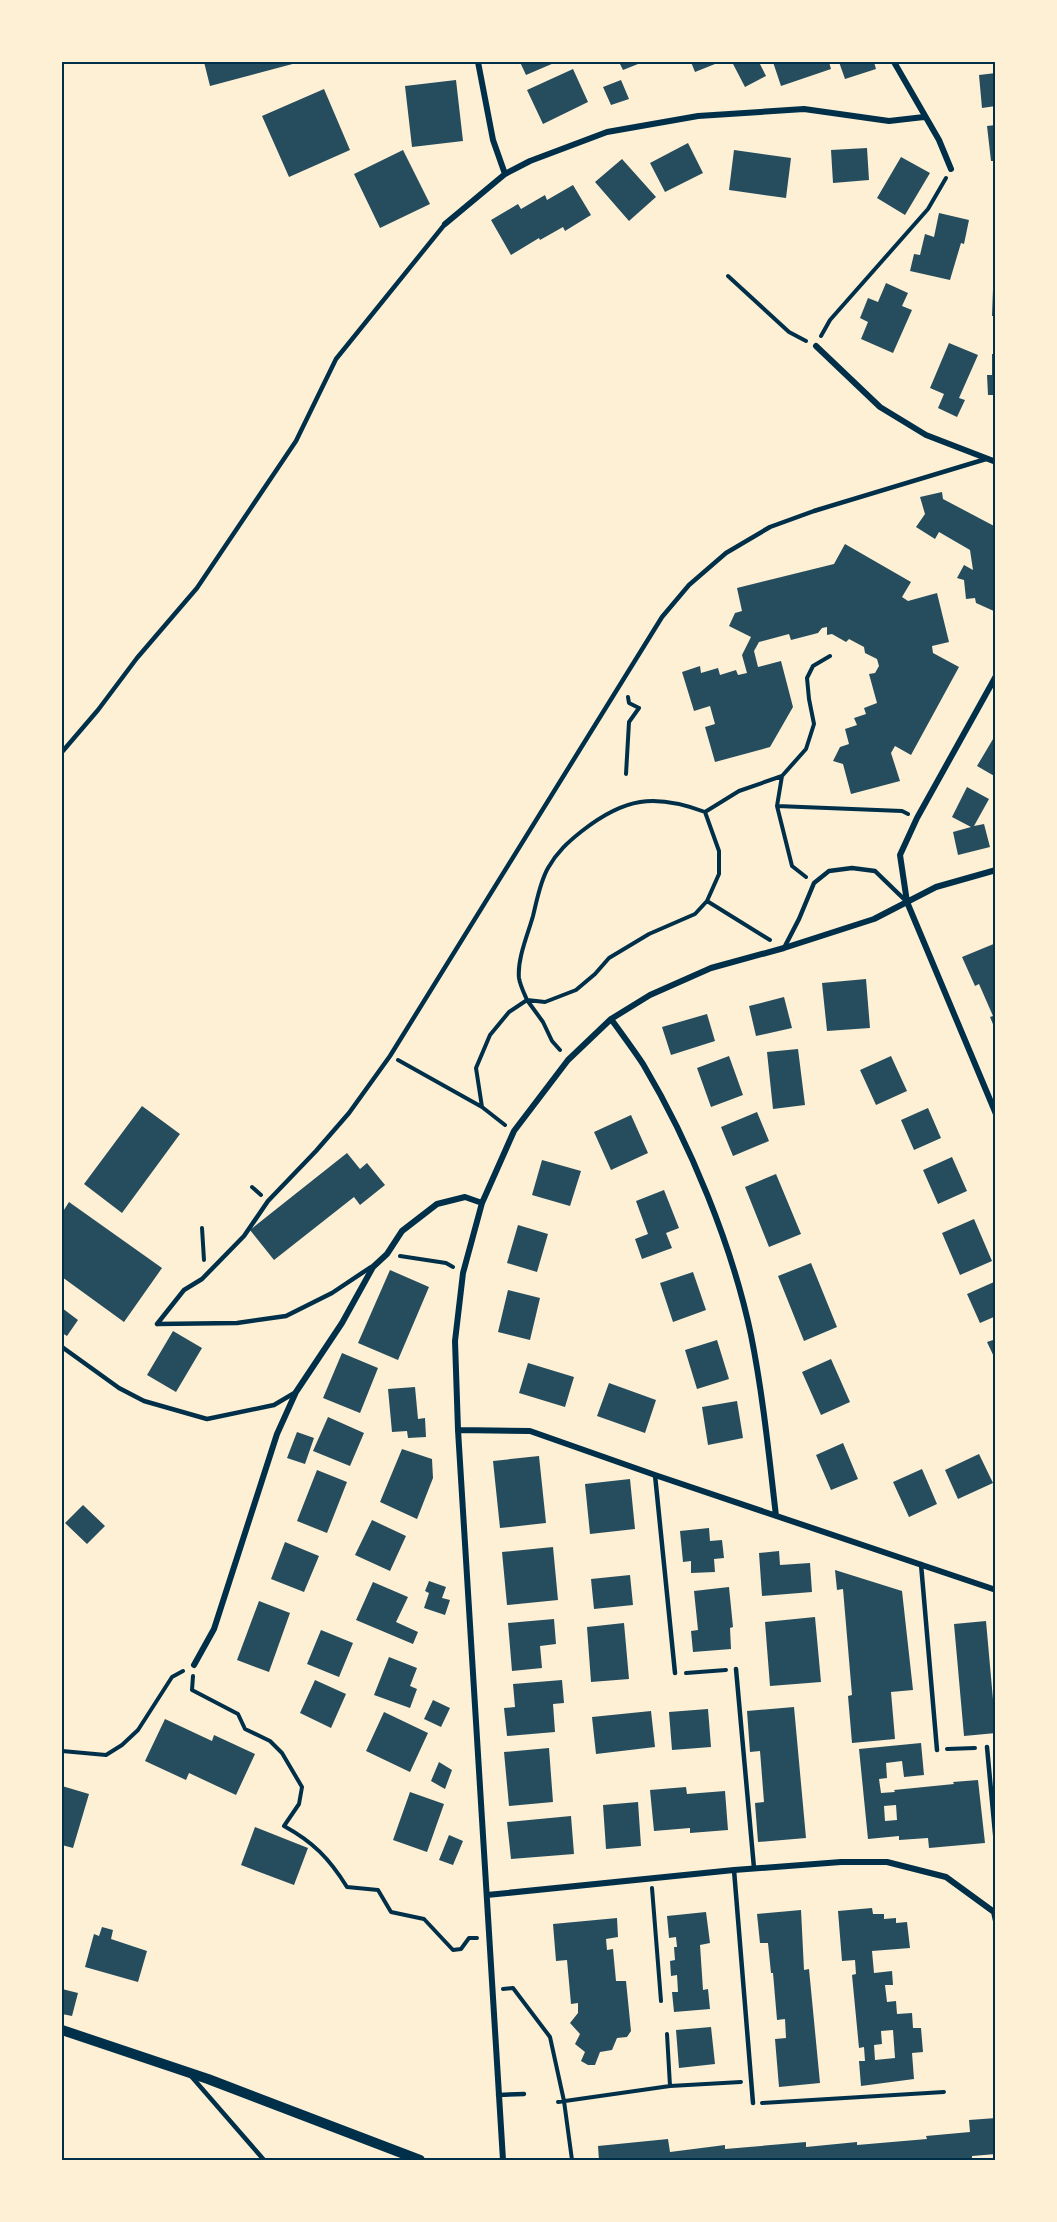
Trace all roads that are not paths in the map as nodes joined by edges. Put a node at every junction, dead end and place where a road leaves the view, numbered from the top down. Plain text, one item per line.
1 (478, 62) edge
2 (894, 62) edge
3 (924, 117) junction
4 (951, 169) road end
5 (505, 174) junction
6 (445, 224) joint
7 (816, 346) road end
8 (986, 459) junction
9 (996, 462) edge
10 (996, 676) edge
11 (62, 752) edge
12 (996, 870) edge
13 (907, 902) junction
14 (784, 948) junction
15 (611, 1019) junction
16 (996, 1114) edge
17 (482, 1203) junction
18 (373, 1267) junction
19 (62, 1347) edge
20 (296, 1392) junction
21 (458, 1430) junction
22 (655, 1475) junction
23 (776, 1516) junction
24 (921, 1564) junction
25 (996, 1590) edge
26 (194, 1665) road end
27 (736, 1670) road end
28 (675, 1673) road end
29 (987, 1747) road end
30 (937, 1750) road end
31 (996, 1844) edge
32 (754, 1868) junction
33 (734, 1870) junction
34 (487, 1895) junction
35 (995, 1909) edge
36 (996, 1921) edge
37 (62, 2030) edge
38 (187, 2072) junction
39 (524, 2094) dead end
40 (498, 2095) junction
41 (753, 2103) road end
42 (264, 2160) edge
43 (420, 2160) edge
44 (503, 2160) edge

1 - 5 street
2 - 3 street
3 - 4 street
3 - 5 street
5 - 6 street
6 - 11 lane
7 - 8 street
8 - 9 street
8 - 18 lane
10 - 13 street
12 - 13 street
13 - 14 street
13 - 14 lane
13 - 16 street
14 - 15 street
15 - 17 street
15 - 23 street
17 - 18 street
17 - 21 street
18 - 20 street
19 - 20 lane
20 - 26 street
21 - 22 street
21 - 34 street
22 - 23 street
22 - 28 lane
23 - 24 street
24 - 25 street
24 - 30 lane
27 - 32 lane
29 - 31 lane
32 - 33 street
32 - 35 street
33 - 34 street
33 - 41 lane
34 - 40 street
35 - 36 street
37 - 38 street
38 - 42 lane
38 - 43 street
39 - 40 lane
40 - 44 street

